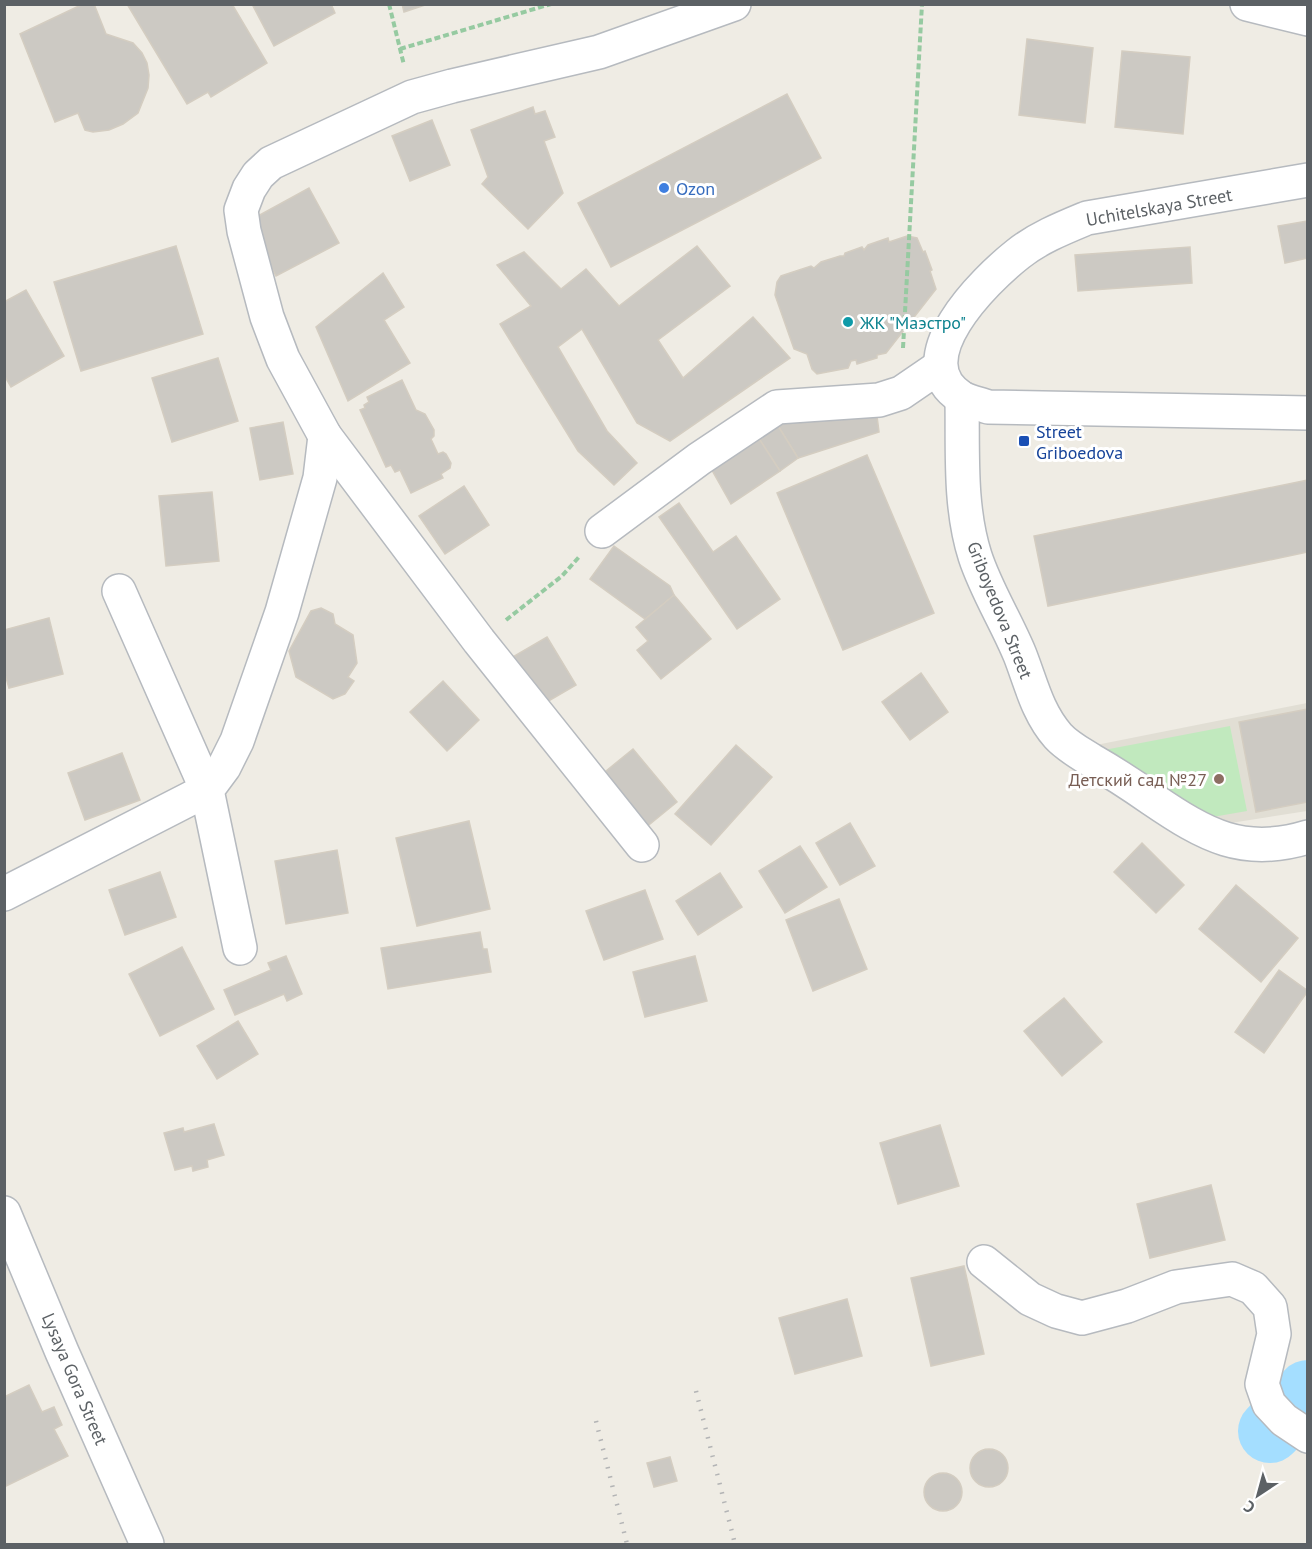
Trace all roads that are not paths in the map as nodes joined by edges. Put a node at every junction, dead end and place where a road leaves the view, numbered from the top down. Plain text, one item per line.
1 (734, 4) edge
2 (1247, 4) edge
3 (1308, 19) edge
4 (1308, 180) edge
5 (939, 367) junction
6 (962, 398) junction
7 (1308, 413) edge
8 (325, 436) junction
9 (602, 531) road end
10 (118, 591) dead end
11 (207, 790) junction
12 (1308, 837) edge
13 (642, 845) dead end
14 (4, 894) edge
15 (240, 948) dead end
16 (4, 1213) edge
17 (984, 1262) dead end
18 (1308, 1436) edge
19 (147, 1545) edge

1 - 8 street
2 - 3 street
4 - 5 street, Uchitelskaya Street
5 - 6 street
5 - 9 street
6 - 7 street
6 - 12 street, Griboyedova Street
8 - 11 street
8 - 13 street
10 - 11 street
11 - 14 street
11 - 15 street
16 - 19 street, Lysaya Gora Street
17 - 18 street

